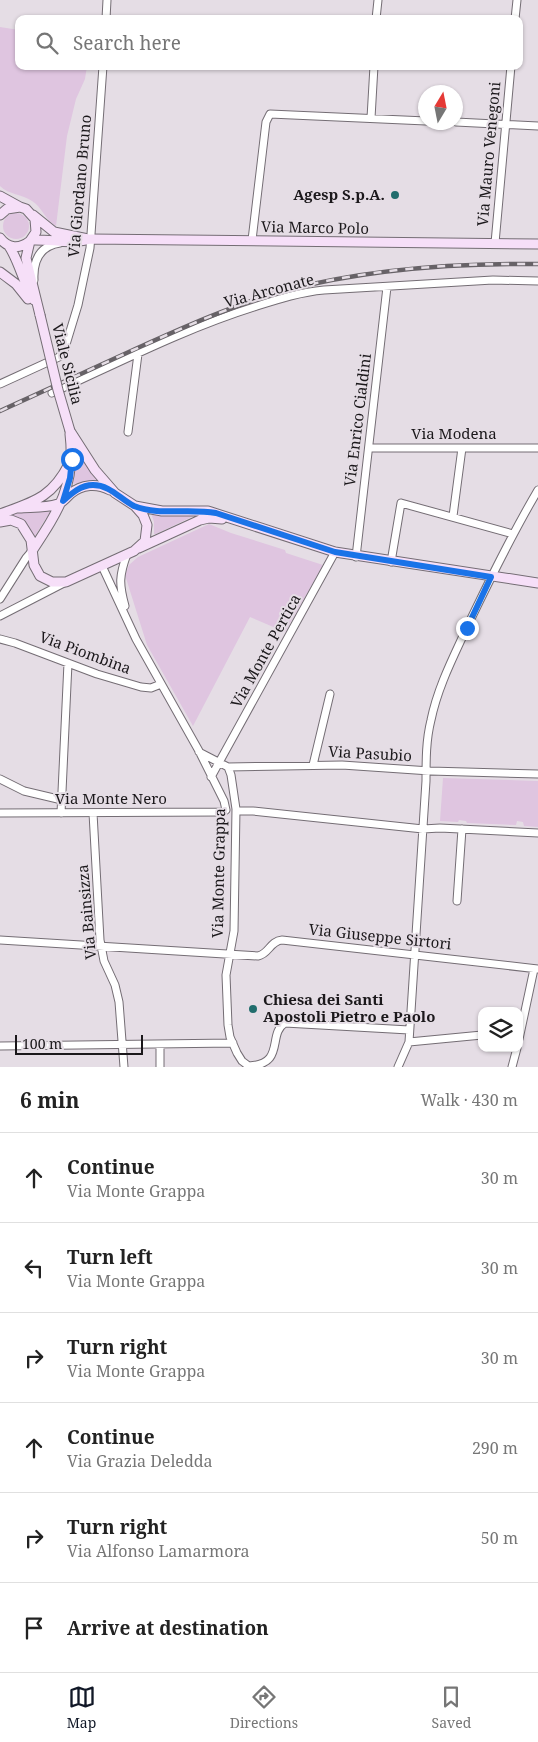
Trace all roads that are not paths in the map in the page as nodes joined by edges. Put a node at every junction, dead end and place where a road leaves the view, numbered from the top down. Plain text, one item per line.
1 (108, 0) edge
2 (378, 0) edge
3 (517, 0) edge
4 (106, 15) edge
5 (376, 15) edge
6 (515, 15) edge
7 (103, 70) edge
8 (374, 70) edge
9 (510, 70) edge
10 (371, 118) junction
11 (418, 121) edge
12 (463, 122) edge
13 (506, 125) junction
14 (538, 126) edge
15 (0, 196) edge
16 (20, 207) junction
17 (31, 214) junction
18 (0, 215) edge
19 (91, 239) junction
20 (31, 240) junction
21 (252, 240) junction
22 (4, 243) edge
23 (64, 243) junction
24 (495, 244) junction
25 (538, 244) edge
26 (0, 272) edge
27 (538, 281) edge
28 (387, 287) junction
29 (35, 291) junction
30 (37, 304) junction
31 (40, 315) junction
32 (138, 354) junction
33 (0, 384) edge
34 (52, 393) dead end
35 (70, 431) junction
36 (128, 432) dead end
37 (369, 448) junction
38 (462, 448) junction
39 (538, 448) edge
40 (72, 459) junction
41 (538, 490) edge
42 (115, 492) junction
43 (63, 501) junction
44 (135, 506) junction
45 (19, 508) junction
46 (0, 514) edge
47 (453, 516) junction
48 (0, 522) edge
49 (252, 526) junction
50 (513, 534) junction
51 (32, 551) junction
52 (335, 552) junction
53 (130, 553) junction
54 (356, 557) junction
55 (391, 562) junction
56 (102, 566) junction
57 (491, 577) junction
58 (66, 582) junction
59 (538, 584) edge
60 (0, 599) edge
61 (0, 616) edge
62 (130, 626) junction
63 (0, 639) edge
64 (68, 663) junction
65 (161, 684) junction
66 (330, 694) dead end
67 (199, 751) junction
68 (220, 763) junction
69 (313, 765) junction
70 (228, 767) junction
71 (426, 771) junction
72 (538, 774) edge
73 (211, 777) junction
74 (0, 779) edge
75 (233, 788) junction
76 (221, 795) junction
77 (62, 800) junction
78 (236, 811) junction
79 (93, 812) junction
80 (223, 812) joint
81 (0, 813) edge
82 (61, 813) junction
83 (422, 829) junction
84 (462, 829) junction
85 (538, 833) edge
86 (457, 901) dead end
87 (0, 940) edge
88 (101, 946) junction
89 (230, 954) junction
90 (414, 955) junction
91 (536, 969) edge
92 (523, 1022) edge
93 (409, 1030) junction
94 (478, 1035) edge
95 (409, 1042) junction
96 (233, 1043) junction
97 (160, 1044) junction
98 (123, 1045) junction
99 (0, 1046) edge
100 (516, 1052) edge
101 (124, 1067) edge
102 (160, 1067) edge
103 (249, 1067) edge
104 (398, 1067) edge
105 (512, 1067) edge

1 - 4 street
2 - 5 street
3 - 6 street
7 - 19 street, Via Giordano Bruno
8 - 10 street
9 - 13 street, Via Mauro Venegoni
10 - 11 street
10 - 21 street
12 - 13 street
13 - 14 street
13 - 24 street, Via Mauro Venegoni
15 - 16 main road
16 - 17 main road, Via Marco Polo
16 - 18 main road
17 - 19 main road, Via Marco Polo
17 - 20 main road
19 - 21 main road, Via Marco Polo
19 - 23 main road, Via Marco Polo
19 - 33 street, Via Giordano Bruno
20 - 22 main road, Via Marco Polo
20 - 23 main road, Via Marco Polo
20 - 29 main road
21 - 24 main road, Via Marco Polo
22 - 30 main road
23 - 29 street
24 - 25 main road, Via Marco Polo
26 - 31 main road
27 - 28 street, Via Arconate
28 - 32 street, Via Arconate
28 - 37 street, Via Enrico Cialdini
29 - 30 main road
30 - 31 main road, Viale Sicilia
31 - 35 main road, Viale Sicilia, bridge
32 - 34 street, Via Arconate
32 - 36 street
35 - 40 main road, Via Monte Grappa
35 - 42 main road, Via Monte Grappa
37 - 38 street, Via Modena
37 - 54 street, Via Enrico Cialdini
38 - 39 street, Via Modena
38 - 47 street
40 - 43 main road, Via Monte Grappa
40 - 45 main road
41 - 50 street
42 - 43 main road, Via Monte Grappa
42 - 44 main road, Via Monte Grappa
43 - 45 main road
43 - 51 main road, Via Monte Grappa
44 - 49 main road
44 - 53 main road, Via Monte Grappa
45 - 46 main road
47 - 50 street
47 - 55 street
48 - 51 main road
49 - 52 main road
49 - 53 main road
50 - 57 street
51 - 58 main road
51 - 60 street
52 - 54 main road
52 - 68 street, Via Monte Pertica
53 - 56 main road
53 - 62 street, Via Monte Grappa
54 - 55 main road
55 - 57 main road
56 - 58 main road
56 - 62 street, Via Monte Grappa
57 - 59 main road
57 - 71 street
58 - 61 street
62 - 65 street, Via Monte Grappa
63 - 64 street, Via Piombina
64 - 65 street, Via Piombina
64 - 77 street
65 - 67 street, Via Monte Grappa
66 - 69 street, Via Pasubio
67 - 68 street
67 - 73 street, Via Monte Grappa
68 - 70 street
68 - 73 street, Via Monte Pertica
69 - 70 street, Via Pasubio
69 - 71 street, Via Pasubio
70 - 75 street, Via Monte Grappa
71 - 72 street, Via Pasubio
71 - 83 street
73 - 76 street, Via Monte Grappa
74 - 77 street
75 - 76 street
75 - 78 street, Via Monte Grappa
76 - 80 street, Via Monte Grappa
77 - 82 street
78 - 83 street
78 - 89 street, Via Monte Grappa
79 - 80 street, Via Monte Nero
79 - 82 street, Via Monte Nero
79 - 88 street, Via Bainsizza
81 - 82 street, Via Monte Nero
83 - 84 street
83 - 90 street
84 - 85 street
84 - 86 street
87 - 88 street, Via Giuseppe Sirtori
88 - 89 street, Via Giuseppe Sirtori
88 - 98 street, Via Bainsizza
89 - 90 street, Via Giuseppe Sirtori
89 - 96 street, Via Monte Grappa
90 - 91 street, Via Giuseppe Sirtori
90 - 93 street
91 - 92 street
93 - 95 street
93 - 103 street
94 - 95 street
95 - 104 street
96 - 97 street
96 - 103 street, Via Monte Grappa
97 - 98 street
97 - 102 street
98 - 99 street
98 - 101 street, Via Bainsizza
100 - 105 street

